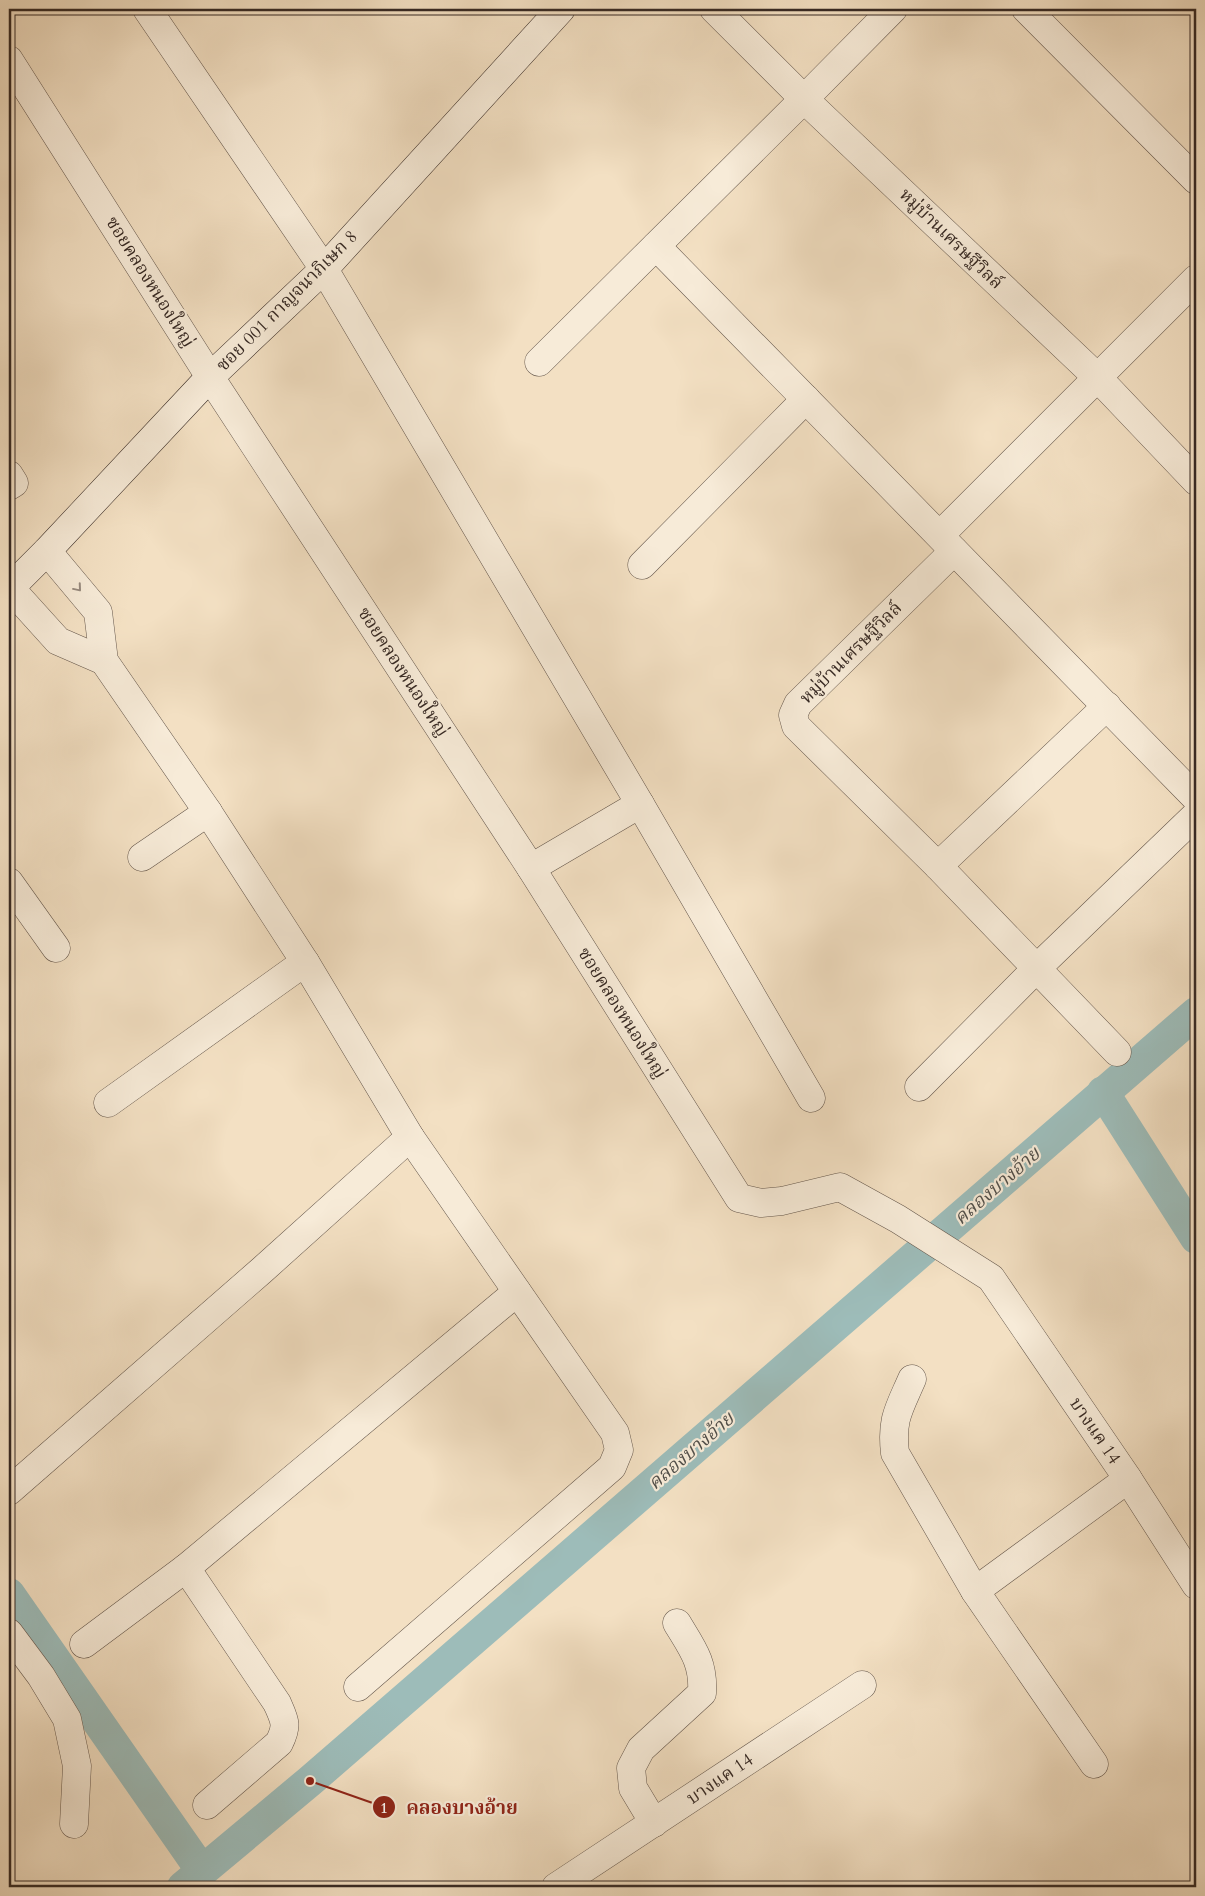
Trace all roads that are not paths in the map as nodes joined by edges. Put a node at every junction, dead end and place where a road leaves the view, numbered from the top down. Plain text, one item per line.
1 (147, 9) edge
2 (562, 9) edge
3 (714, 9) edge
4 (893, 9) edge
5 (1026, 9) edge
6 (9, 60) edge
7 (804, 100) junction
8 (1196, 180) edge
9 (656, 246) junction
10 (324, 269) junction
11 (1196, 280) edge
12 (539, 362) dead end
13 (210, 377) junction
14 (1098, 378) junction
15 (806, 399) junction
16 (9, 475) edge
17 (1196, 481) edge
18 (9, 486) edge
19 (947, 543) junction
20 (47, 551) junction
21 (642, 565) dead end
22 (9, 588) edge
23 (104, 661) junction
24 (1107, 706) junction
25 (1196, 798) edge
26 (640, 804) junction
27 (208, 812) junction
28 (1196, 815) edge
29 (142, 857) dead end
30 (938, 866) junction
31 (531, 868) junction
32 (9, 882) edge
33 (56, 948) dead end
34 (305, 962) junction
35 (1037, 968) junction
36 (1117, 1052) dead end
37 (919, 1087) dead end
38 (811, 1098) dead end
39 (108, 1103) dead end
40 (410, 1136) junction
41 (991, 1278) joint
42 (517, 1292) junction
43 (912, 1379) dead end
44 (1128, 1479) junction
45 (9, 1491) edge
46 (186, 1568) junction
47 (1196, 1585) edge
48 (974, 1591) junction
49 (677, 1623) dead end
50 (9, 1633) edge
51 (84, 1644) dead end
52 (862, 1685) dead end
53 (358, 1686) dead end
54 (1094, 1764) dead end
55 (206, 1804) dead end
56 (654, 1823) junction
57 (74, 1824) dead end
58 (584, 1880) edge
59 (556, 1887) edge

1 - 10 street
2 - 10 street, ซอย 001 กาญจนาภิเษก 8
3 - 7 street, หมู่บ้านเศรษฐีวิลล์
4 - 7 street
5 - 8 street
6 - 13 street, ซอยคลองหนองใหญ่
7 - 9 street
7 - 14 street, หมู่บ้านเศรษฐีวิลล์
9 - 12 street
9 - 15 street
10 - 13 street, ซอย 001 กาญจนาภิเษก 8
10 - 26 street
11 - 14 street, หมู่บ้านเศรษฐีวิลล์
13 - 20 street, ซอย 001 กาญจนาภิเษก 8
13 - 31 street, ซอยคลองหนองใหญ่
14 - 17 street, หมู่บ้านเศรษฐีวิลล์
14 - 19 street, หมู่บ้านเศรษฐีวิลล์
15 - 19 street
15 - 21 street
16 - 18 street
19 - 24 street
19 - 30 street, หมู่บ้านเศรษฐีวิลล์
20 - 22 street, ซอย 001 กาญจนาภิเษก 8
20 -> 23 street
22 - 23 street
23 - 27 street
24 - 25 street
24 - 30 street
26 - 31 street
26 - 38 street
27 - 29 street
27 - 34 street
28 - 35 street
30 - 35 street, หมู่บ้านเศรษฐีวิลล์
31 - 41 street, ซอยคลองหนองใหญ่
32 - 33 street
34 - 39 street
34 - 40 street
35 - 36 street, หมู่บ้านเศรษฐีวิลล์
35 - 37 street
40 - 42 street
40 - 45 street
41 - 44 street, บางแค 14
42 - 46 street
42 - 53 street
43 - 48 street
44 - 47 street, บางแค 14
44 - 48 street
46 - 51 street
46 - 55 street
48 - 54 street
49 - 56 street
50 - 57 street
52 - 56 street, บางแค 14
56 - 58 street, บางแค 14
58 - 59 street, บางแค 14

